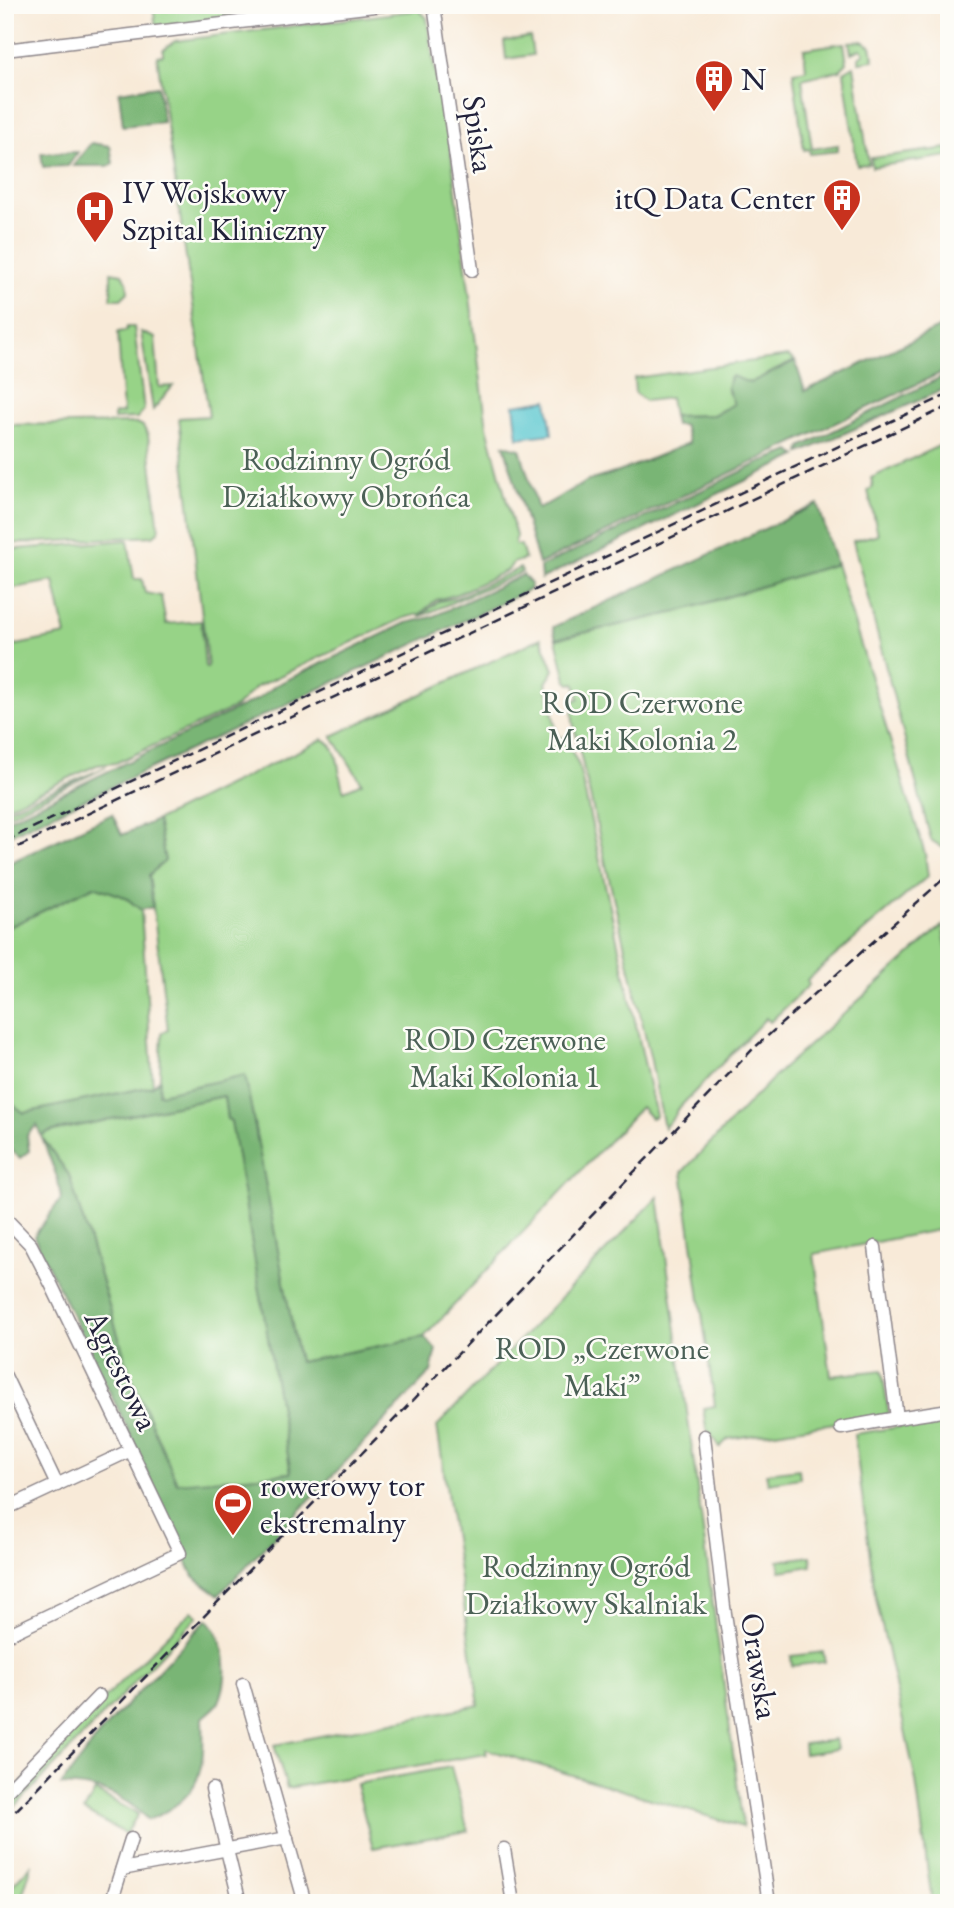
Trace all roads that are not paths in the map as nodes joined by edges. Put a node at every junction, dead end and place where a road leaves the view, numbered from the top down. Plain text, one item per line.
1 (383, 5) edge
2 (433, 5) edge
3 (5, 50) edge
4 (472, 270) dead end
5 (5, 1218) edge
6 (874, 1247) dead end
7 (5, 1376) edge
8 (949, 1410) edge
9 (897, 1418) junction
10 (841, 1428) dead end
11 (705, 1436) dead end
12 (131, 1450) junction
13 (57, 1485) junction
14 (5, 1509) edge
15 (5, 1636) edge
16 (243, 1684) dead end
17 (99, 1696) dead end
18 (212, 1789) dead end
19 (5, 1793) edge
20 (287, 1838) junction
21 (131, 1839) dead end
22 (229, 1849) junction
23 (504, 1849) dead end
24 (122, 1869) junction
25 (239, 1901) edge
26 (111, 1903) edge
27 (222, 1903) edge
28 (305, 1903) edge
29 (513, 1903) edge
30 (769, 1903) edge

1 - 3 street
2 - 4 street, Spiska
5 - 12 street, Agrestowa
6 - 9 street
7 - 13 street
8 - 9 street
9 - 10 street
11 - 30 street, Orawska
12 - 13 street
12 - 15 street, Agrestowa
13 - 14 street
16 - 20 street
17 - 19 street
18 - 22 street
20 - 22 street
20 - 28 street
21 - 24 street
22 - 24 street
22 - 25 street
23 - 29 street
24 - 26 street
25 - 27 street

